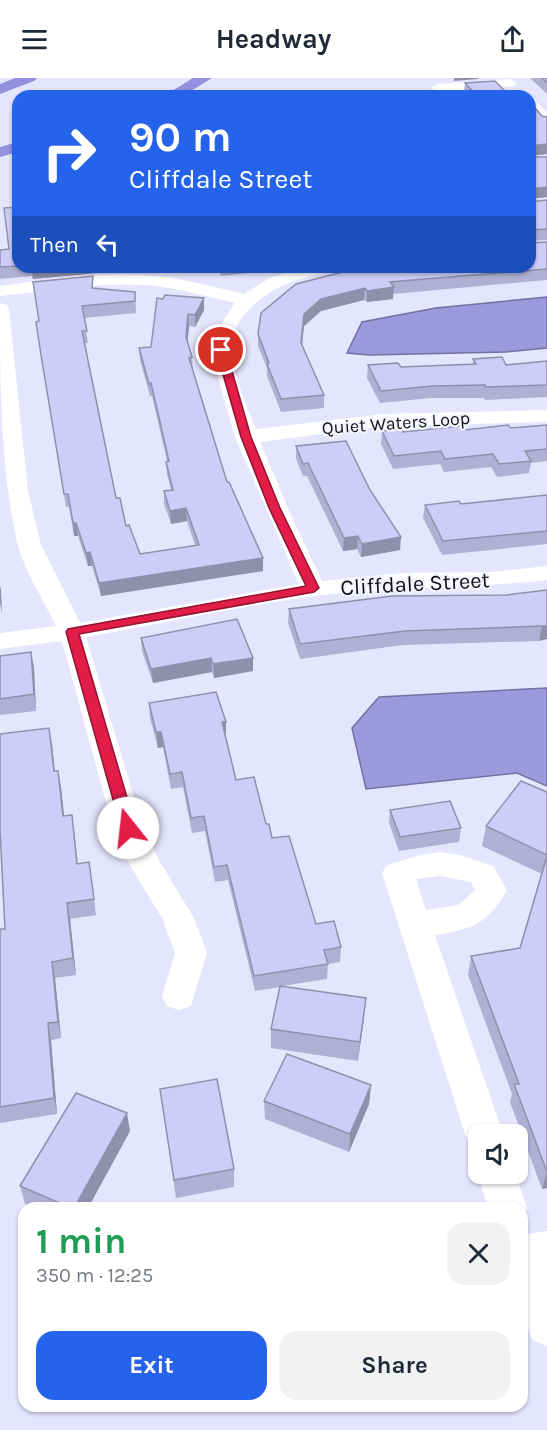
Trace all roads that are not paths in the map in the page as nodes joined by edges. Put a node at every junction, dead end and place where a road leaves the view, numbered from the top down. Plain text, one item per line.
1 (29, 78) edge
2 (204, 78) edge
3 (508, 81) edge
4 (438, 88) dead end
5 (0, 90) edge
6 (183, 90) edge
7 (536, 109) edge
8 (547, 121) edge
9 (306, 273) edge
10 (0, 291) edge
11 (245, 300) junction
12 (0, 309) edge
13 (547, 416) edge
14 (246, 437) junction
15 (547, 573) edge
16 (314, 588) junction
17 (72, 632) junction
18 (0, 641) edge
19 (415, 924) dead end
20 (178, 996) dead end
21 (481, 1124) edge
22 (500, 1184) edge
23 (506, 1202) edge
24 (547, 1250) edge
25 (528, 1252) edge
26 (528, 1270) edge
27 (547, 1325) edge

1 - 5 highway
2 - 6 highway
3 - 4 street
7 - 8 street
9 - 11 street
10 - 11 street
11 - 14 street
12 - 17 street
13 - 14 street, Quiet Waters Loop
14 - 16 street
15 - 16 street, Cliffdale Street
16 - 17 street, Cliffdale Street
17 - 18 street, Cliffdale Street
17 - 20 street
19 - 21 street
22 - 23 street
24 - 25 street
26 - 27 street

